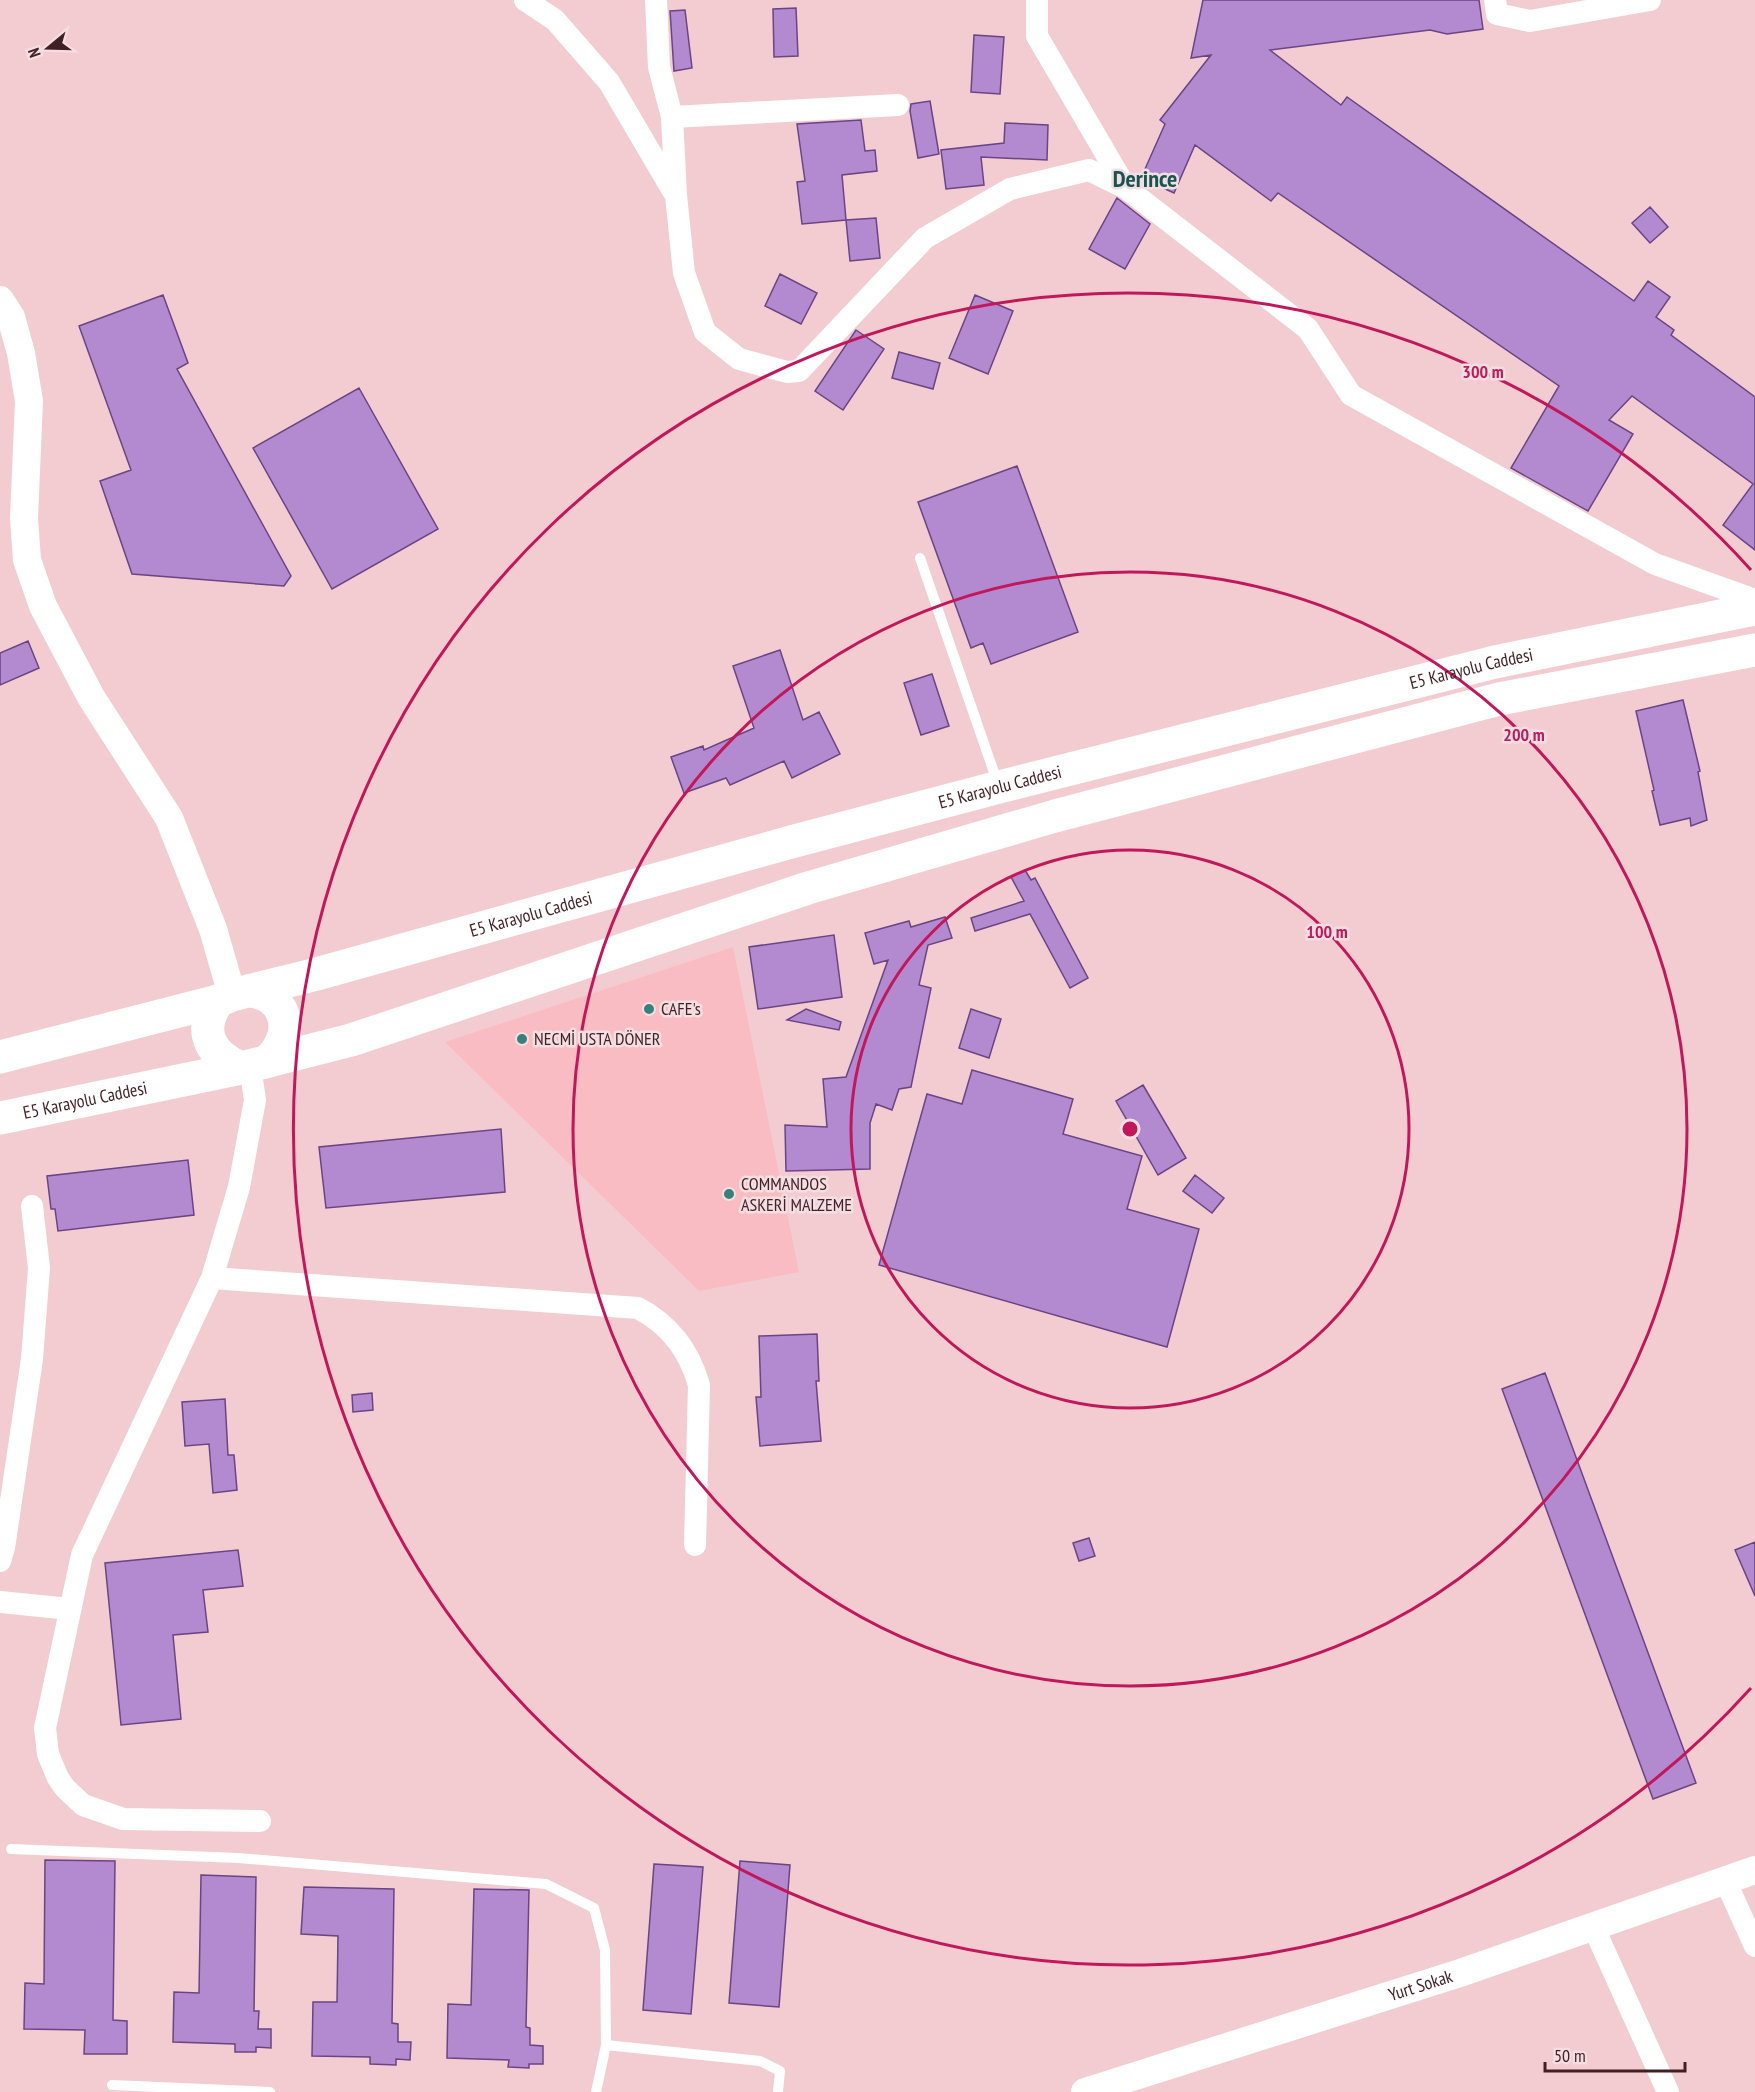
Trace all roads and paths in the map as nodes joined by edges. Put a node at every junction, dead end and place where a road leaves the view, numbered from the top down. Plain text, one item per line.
1 (525, 0) edge
2 (656, 0) edge
3 (1037, 0) edge
4 (1494, 0) edge
5 (1650, 0) edge
6 (898, 105) dead end
7 (672, 117) junction
8 (1126, 188) junction
9 (676, 195) junction
10 (0, 300) edge
11 (920, 558) dead end
12 (1755, 600) edge
13 (1755, 609) edge
14 (1755, 650) edge
15 (999, 787) junction
16 (234, 996) junction
17 (0, 1057) edge
18 (252, 1066) junction
19 (0, 1119) edge
20 (32, 1206) dead end
21 (212, 1278) junction
22 (695, 1545) dead end
23 (0, 1561) edge
24 (0, 1602) edge
25 (70, 1609) junction
26 (260, 1821) dead end
27 (11, 1849) dead end
28 (1755, 1870) edge
29 (1725, 1880) junction
30 (1593, 1926) junction
31 (1755, 1946) edge
32 (606, 2045) junction
33 (112, 2085) dead end
34 (270, 2092) edge
35 (596, 2092) edge
36 (778, 2092) edge
37 (1085, 2092) edge
38 (1668, 2092) edge

1 - 9 street
2 - 7 street
3 - 8 street
4 - 5 street
6 - 7 street
7 - 9 street
8 - 9 street
8 - 12 street
10 - 16 street
11 - 15 lane
13 - 15 highway, E5 Karayolu Caddesi
14 - 18 highway, E5 Karayolu Caddesi
15 - 16 highway, E5 Karayolu Caddesi
16 - 17 highway, E5 Karayolu Caddesi
16 - 18 highway
16 - 18 highway
18 - 19 highway, E5 Karayolu Caddesi
18 - 21 street
20 - 23 street
21 - 22 street
21 - 25 street
24 - 25 street
25 - 26 street
27 - 32 lane
28 - 29 street, Yurt Sokak
29 - 30 street, Yurt Sokak
29 - 31 street
30 - 37 street, Yurt Sokak
30 - 38 street
32 - 35 lane
32 - 36 lane
33 - 34 lane

